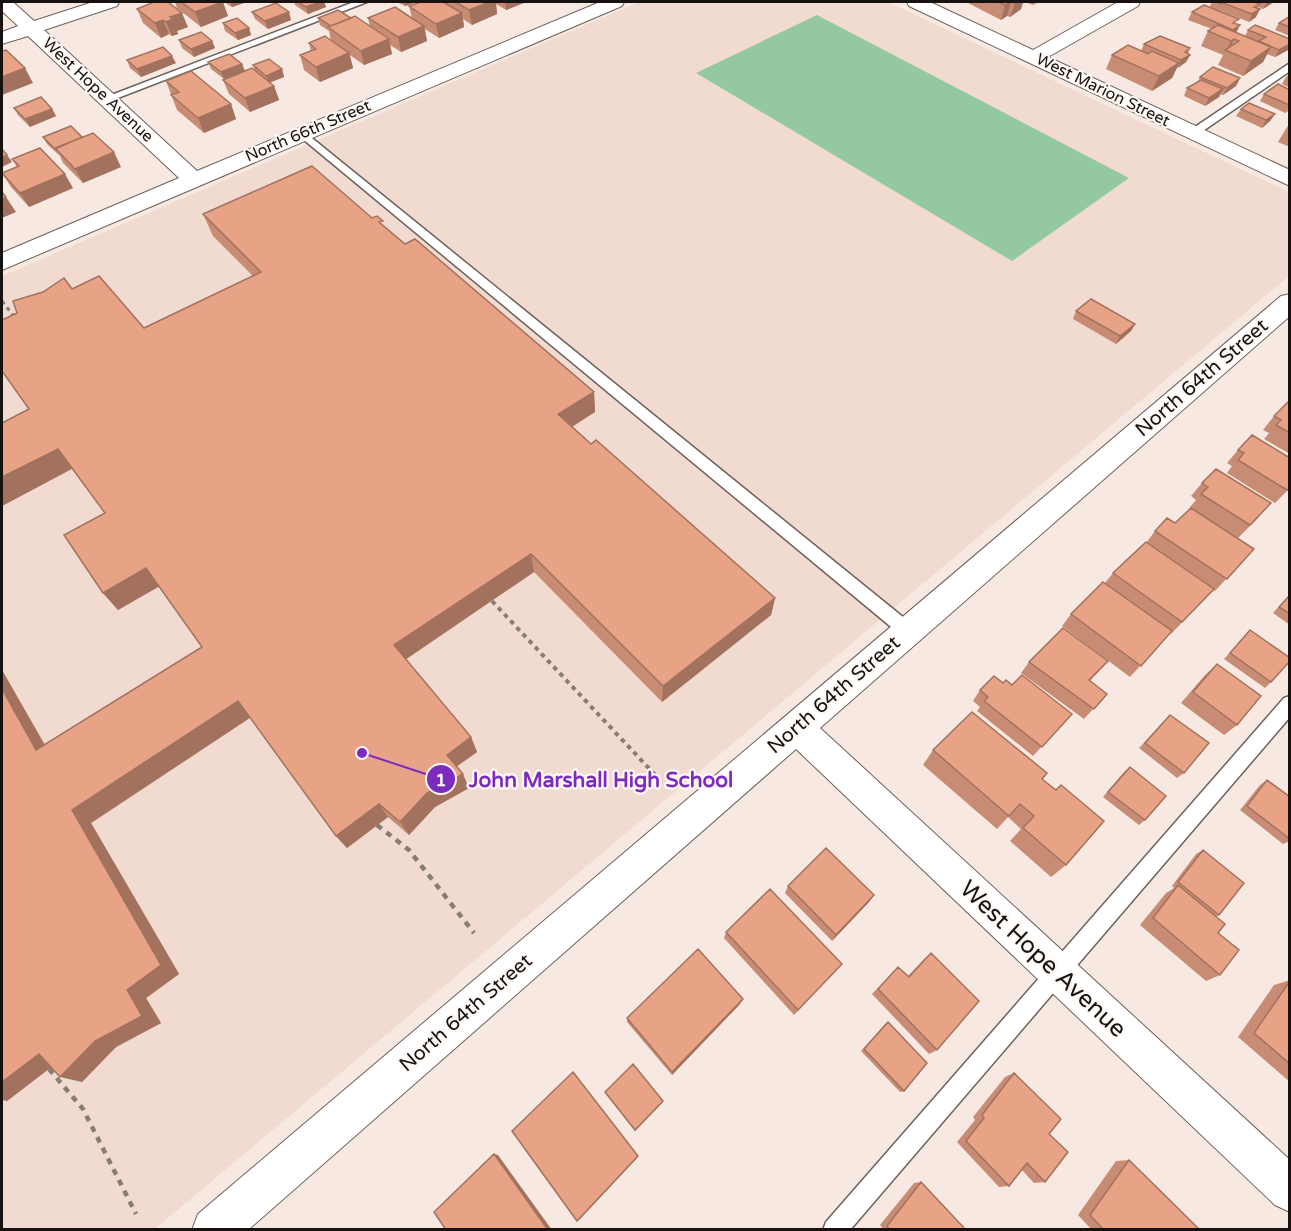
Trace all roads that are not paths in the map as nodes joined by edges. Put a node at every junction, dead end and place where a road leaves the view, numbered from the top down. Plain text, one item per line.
1 (3, 2) edge
2 (110, 2) edge
3 (362, 2) edge
4 (615, 2) edge
5 (916, 2) edge
6 (1131, 2) edge
7 (32, 28) junction
8 (2, 38) edge
9 (1034, 57) junction
10 (1290, 66) edge
11 (106, 99) junction
12 (302, 133) junction
13 (1193, 133) junction
14 (192, 179) junction
15 (1290, 179) edge
16 (2, 262) edge
17 (1290, 302) edge
18 (908, 631) junction
19 (1290, 704) edge
20 (796, 727) junction
21 (1056, 970) junction
22 (1290, 1190) edge
23 (214, 1230) edge
24 (834, 1230) edge

1 - 7 street, West Hope Avenue
2 - 7 street
3 - 11 lane
4 - 12 street, North 66th Street
5 - 9 street, West Marion Street
6 - 9 street
7 - 8 street
7 - 11 street, West Hope Avenue
9 - 13 street, West Marion Street
10 - 13 lane
11 - 14 street, West Hope Avenue
12 - 14 street, North 66th Street
12 - 18 lane
13 - 15 street, West Marion Street
14 - 16 street, North 66th Street
17 - 18 street, North 64th Street
18 - 20 street, North 64th Street
19 - 21 lane
20 - 21 street, West Hope Avenue
20 - 23 street, North 64th Street
21 - 22 street, West Hope Avenue
21 - 24 lane

